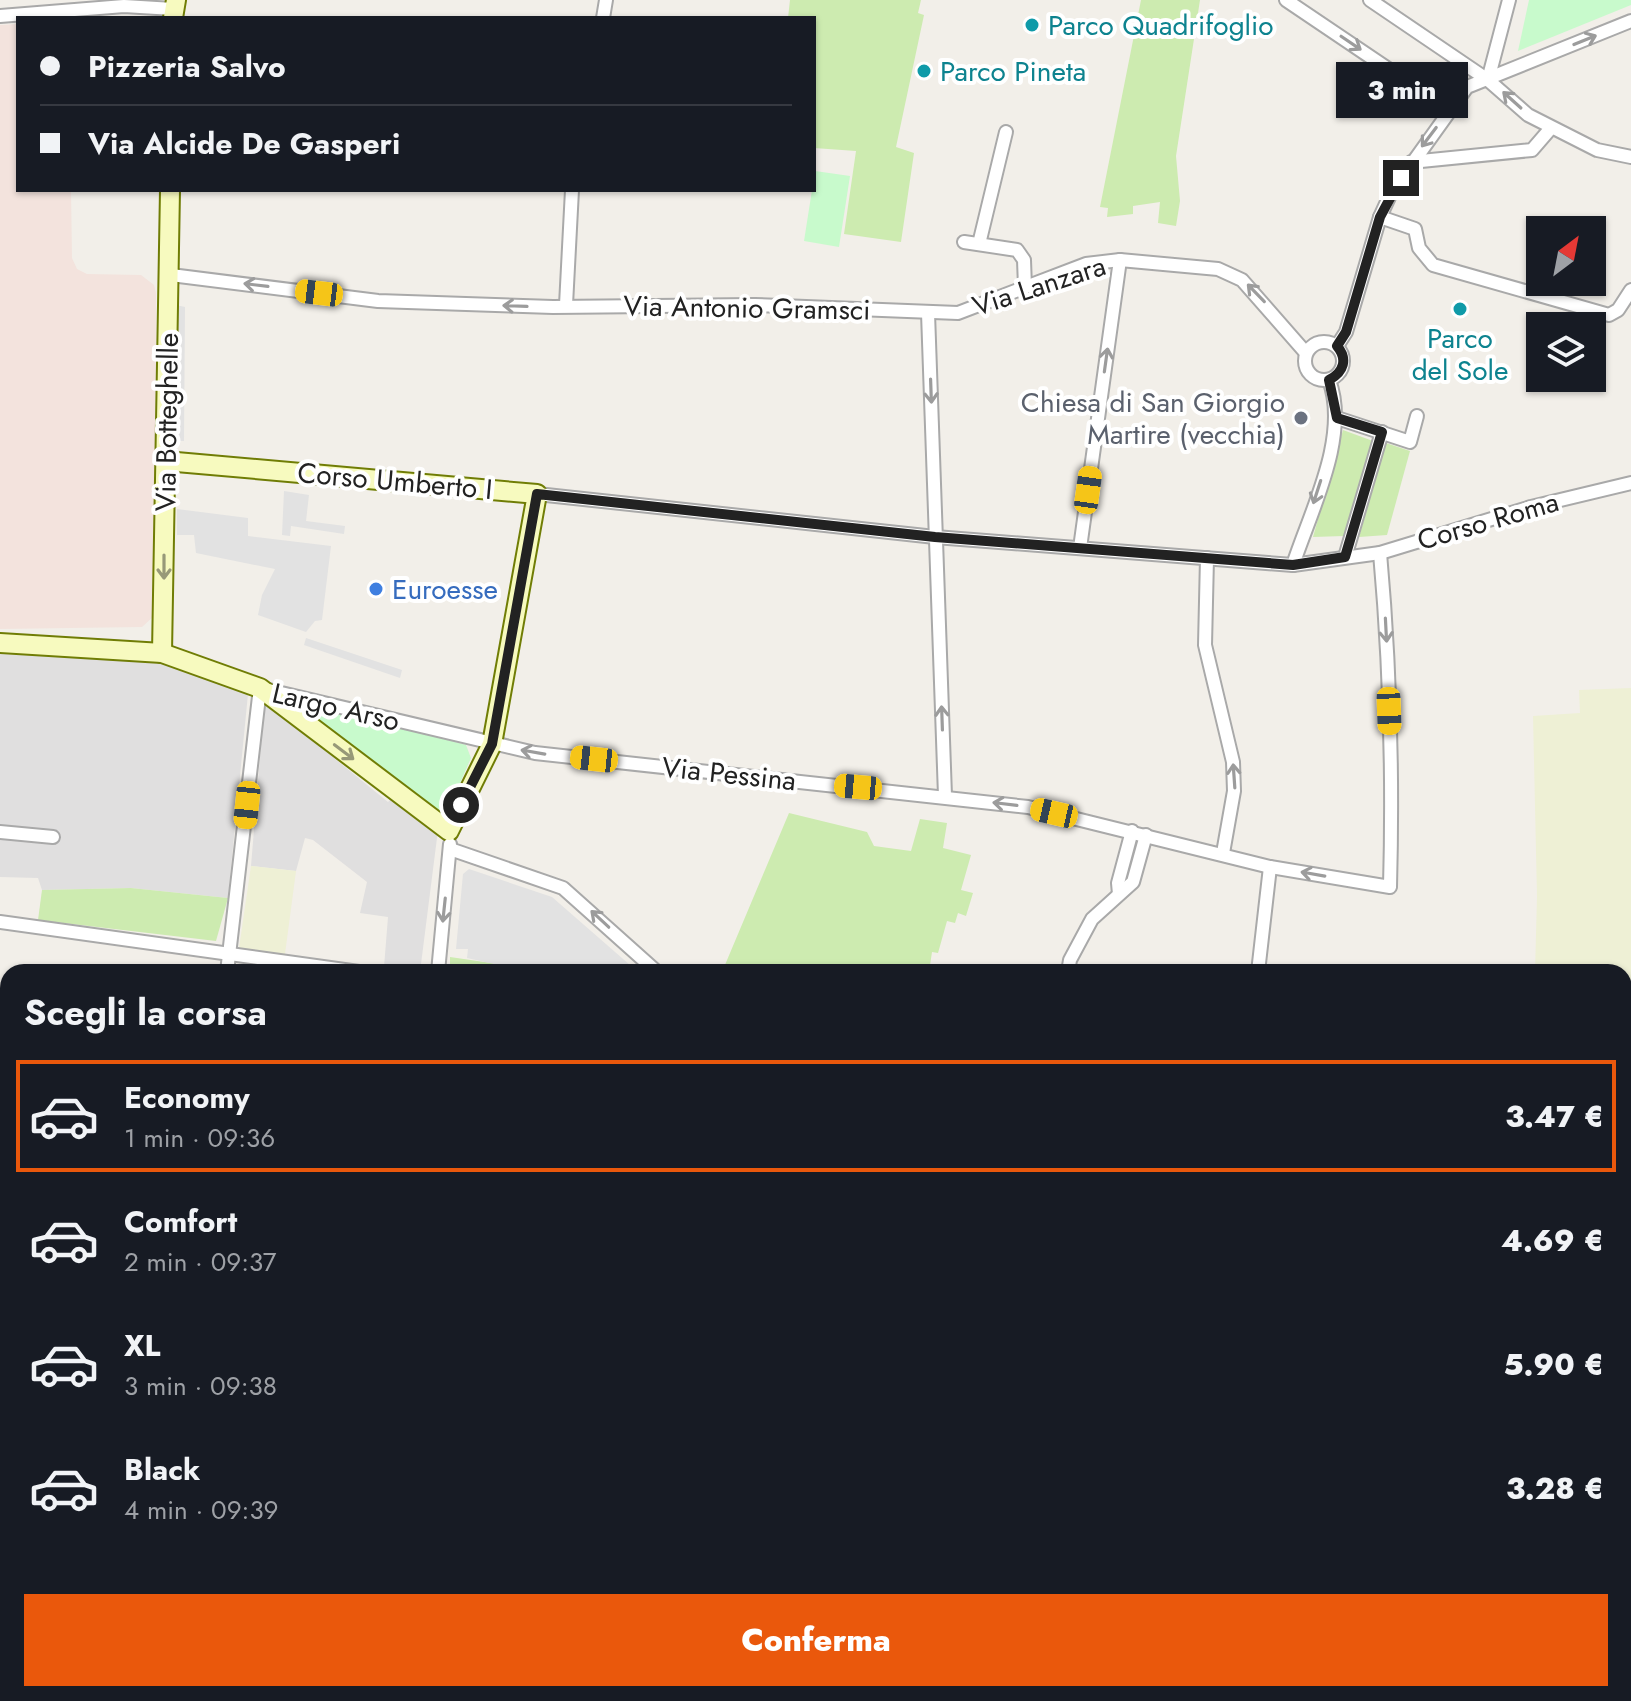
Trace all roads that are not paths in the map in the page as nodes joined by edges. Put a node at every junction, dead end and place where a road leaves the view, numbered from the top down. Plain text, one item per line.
1 (136, 0) edge
2 (1286, 0) edge
3 (1370, 0) edge
4 (1509, 0) edge
5 (124, 6) junction
6 (174, 9) edge
7 (0, 16) edge
8 (1631, 21) edge
9 (1488, 80) junction
10 (1449, 110) junction
11 (1551, 128) junction
12 (1006, 132) dead end
13 (1631, 157) edge
14 (1411, 162) junction
15 (170, 192) edge
16 (572, 192) edge
17 (1380, 217) junction
18 (964, 242) dead end
19 (979, 244) junction
20 (1120, 260) junction
21 (171, 275) junction
22 (1025, 287) junction
23 (1631, 290) edge
24 (566, 305) junction
25 (928, 313) junction
26 (1337, 346) junction
27 (1306, 353) junction
28 (1329, 380) junction
29 (1417, 416) dead end
30 (1337, 418) junction
31 (1382, 432) junction
32 (165, 461) junction
33 (1631, 483) edge
34 (537, 494) junction
35 (935, 537) junction
36 (1080, 548) junction
37 (1380, 553) junction
38 (1345, 557) junction
39 (1207, 558) junction
40 (1293, 565) junction
41 (0, 643) edge
42 (162, 653) junction
43 (260, 688) junction
44 (492, 744) junction
45 (945, 796) junction
46 (1132, 831) junction
47 (0, 832) edge
48 (1146, 835) junction
49 (53, 837) dead end
50 (450, 840) junction
51 (1223, 853) junction
52 (1270, 867) junction
53 (1119, 894) junction
54 (0, 922) edge
55 (231, 952) junction
56 (229, 964) edge
57 (308, 964) edge
58 (439, 964) edge
59 (648, 964) edge
60 (1069, 964) edge
61 (1259, 964) edge

1 - 5 street
2 -> 10 street
3 - 9 street
4 - 9 street
5 - 6 street
5 - 7 street
9 -> 8 street
9 - 10 street
11 -> 9 street
10 -> 14 street
11 - 13 street
11 - 14 street
12 - 19 street
14 - 17 street
15 - 21 main road, Via Botteghelle
16 - 24 street
17 - 23 street
17 - 26 street
18 - 19 street
19 - 22 street
20 - 22 street, Via Lanzara
27 -> 20 street, Via Lanzara
36 -> 20 street
24 -> 21 street, Via Antonio Gramsci
21 - 32 main road, Via Botteghelle
22 - 25 street, Via Lanzara
24 - 25 street, Via Antonio Gramsci
25 -> 35 street
26 - 27 street
26 - 28 street
27 - 28 street
28 - 30 street
29 - 31 street
30 - 31 street
30 -> 40 street
31 - 38 street
32 - 34 main road, Corso Umberto I
32 -> 42 main road, Via Botteghelle
33 - 37 street, Corso Roma
34 - 35 street, Corso Umberto I
34 - 44 main road
35 - 36 street, Corso Umberto I
45 -> 35 street
36 - 39 street, Corso Umberto I
37 - 38 street, Corso Roma
37 -> 52 street, Via Pessina
38 - 40 street, Corso Roma
39 - 40 street, Corso Umberto I
51 -> 39 street
41 - 42 main road
42 - 43 main road
43 - 44 street, Largo Arso
43 -> 50 main road, Largo Arso
43 - 55 street
45 -> 44 street, Via Pessina
44 - 50 main road
46 -> 45 street, Via Pessina
46 - 48 street, Via Pessina
46 - 53 street
47 - 49 street
48 - 51 street, Via Pessina
48 - 53 street
50 -> 58 street
59 -> 50 street
51 - 52 street, Via Pessina
52 - 61 street
53 - 60 street
54 - 55 street
55 - 56 street
55 - 57 street

